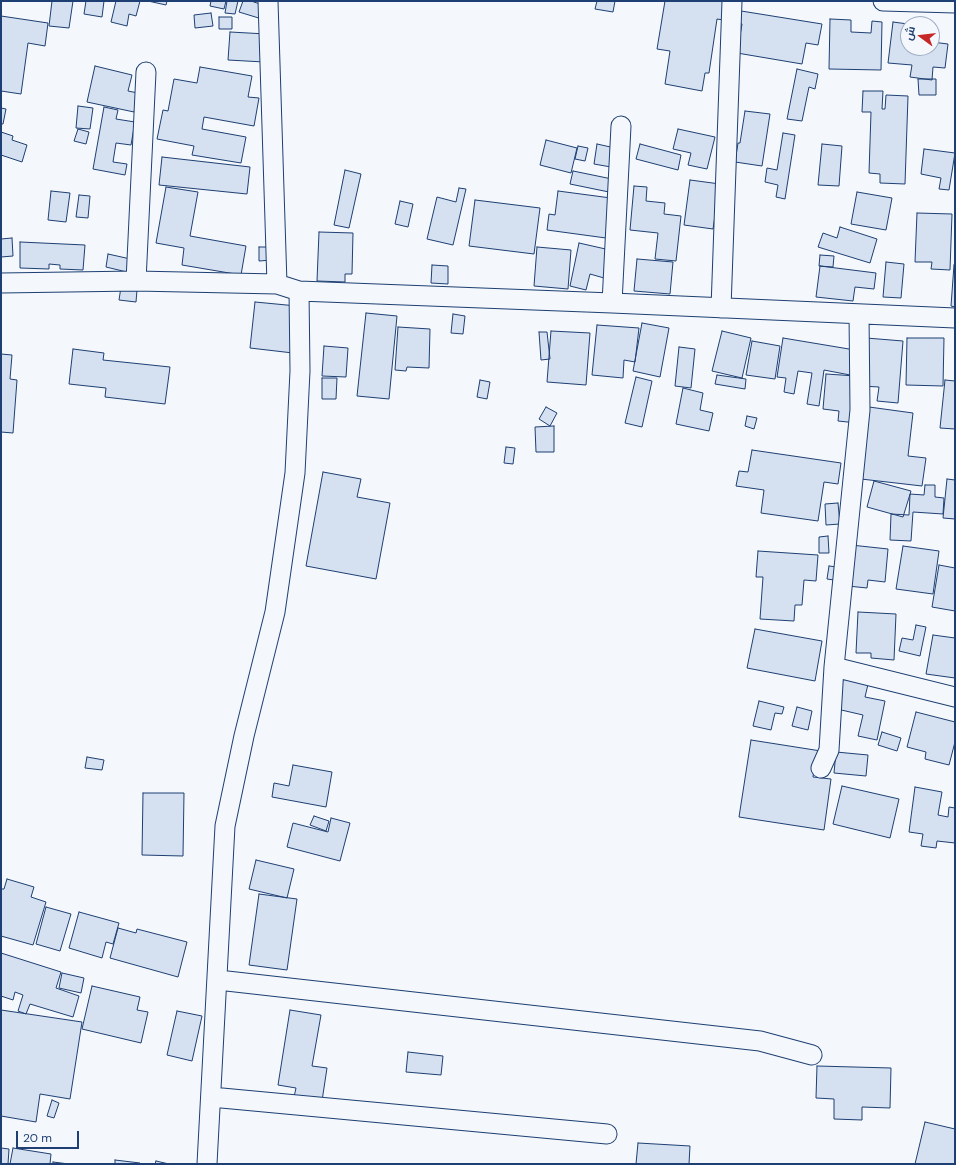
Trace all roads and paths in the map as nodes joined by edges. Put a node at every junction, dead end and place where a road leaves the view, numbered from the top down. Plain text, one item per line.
1 (268, 1) edge
2 (732, 1) edge
3 (883, 1) edge
4 (955, 3) edge
5 (146, 72) dead end
6 (621, 126) dead end
7 (136, 281) junction
8 (1, 283) edge
9 (277, 284) junction
10 (299, 291) junction
11 (612, 302) junction
12 (721, 308) junction
13 (859, 314) junction
14 (955, 318) edge
15 (834, 667) junction
16 (955, 696) edge
17 (821, 768) dead end
18 (218, 980) junction
19 (812, 1055) dead end
20 (212, 1097) junction
21 (607, 1134) dead end
22 (207, 1164) edge

1 - 9 street
2 - 12 street
3 - 4 street
5 - 7 street
6 - 11 street
7 - 8 street
7 - 9 street
9 - 10 street
10 - 11 street
10 - 18 street
11 - 12 street
12 - 13 street
13 - 14 street
13 - 15 street
15 - 16 street
15 - 17 street
18 - 19 street
18 - 20 street
20 - 21 street
20 - 22 street

